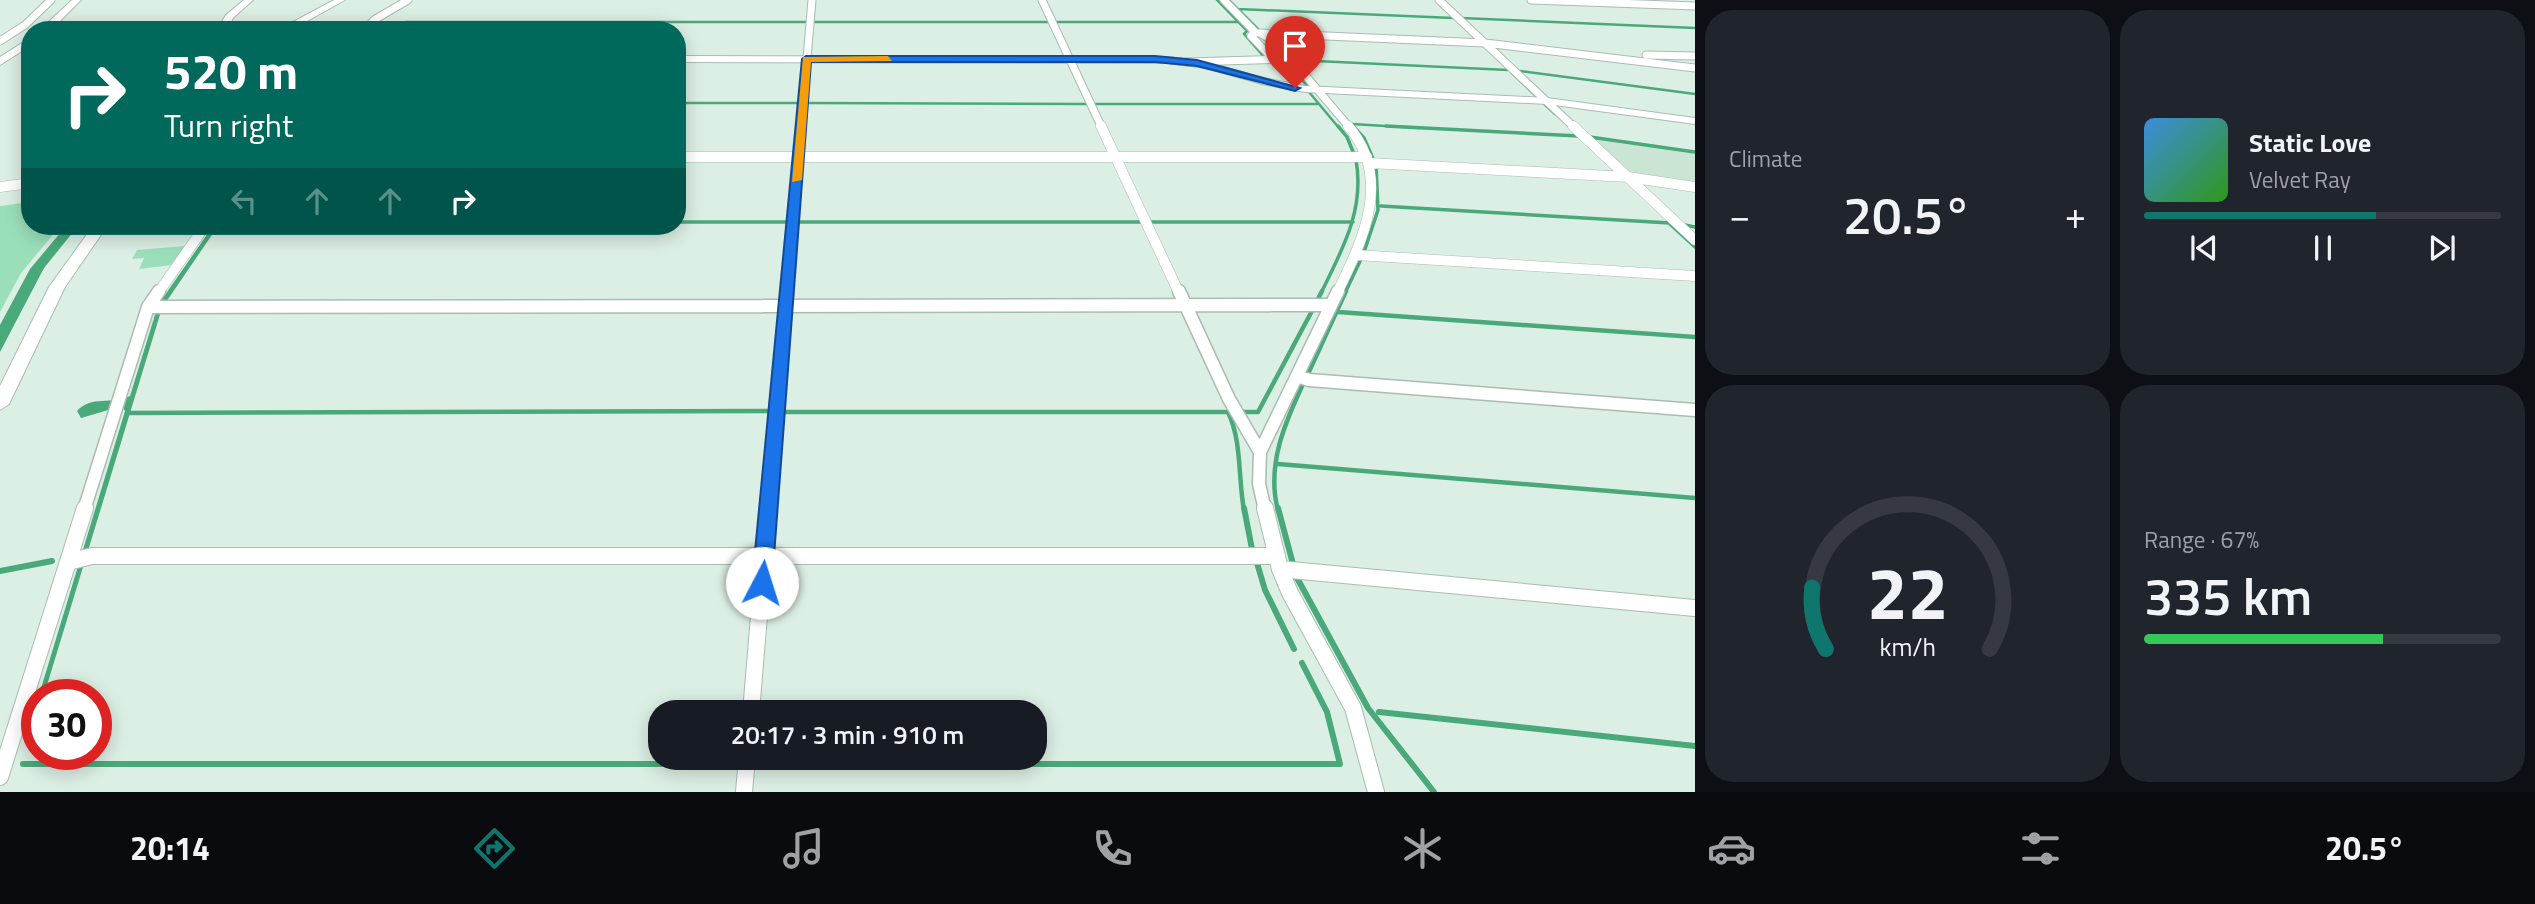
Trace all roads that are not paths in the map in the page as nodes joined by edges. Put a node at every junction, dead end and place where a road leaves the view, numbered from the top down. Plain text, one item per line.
1 (51, 0) edge
2 (77, 0) edge
3 (249, 0) edge
4 (341, 0) edge
5 (408, 0) edge
6 (812, 0) edge
7 (1042, 0) edge
8 (1439, 0) edge
9 (1531, 0) edge
10 (1677, 0) edge
11 (1223, 1) edge
12 (1694, 6) edge
13 (29, 21) edge
14 (55, 21) edge
15 (227, 21) edge
16 (300, 21) edge
17 (373, 21) edge
18 (21, 25) edge
19 (0, 28) edge
20 (21, 28) edge
21 (1260, 33) junction
22 (0, 41) edge
23 (1485, 43) junction
24 (21, 47) edge
25 (1695, 56) edge
26 (1604, 57) junction
27 (686, 59) edge
28 (806, 59) junction
29 (1070, 59) junction
30 (1273, 59) junction
31 (1287, 59) junction
32 (0, 62) edge
33 (1186, 62) junction
34 (1695, 68) edge
35 (1317, 90) junction
36 (1547, 101) junction
37 (1695, 121) edge
38 (686, 157) edge
39 (798, 157) junction
40 (1116, 157) junction
41 (1368, 160) junction
42 (1628, 177) junction
43 (21, 184) edge
44 (0, 187) edge
45 (1695, 187) edge
46 (93, 235) edge
47 (200, 235) edge
48 (1695, 240) edge
49 (1356, 255) junction
50 (1695, 276) edge
51 (786, 305) junction
52 (1186, 305) junction
53 (1331, 305) junction
54 (157, 306) junction
55 (1297, 376) junction
56 (0, 404) edge
57 (1695, 410) edge
58 (1260, 452) junction
59 (764, 557) junction
60 (72, 561) junction
61 (1279, 562) junction
62 (1695, 608) edge
63 (752, 700) edge
64 (746, 770) edge
65 (0, 777) edge
66 (744, 792) edge
67 (1376, 792) edge

1 - 13 street
2 - 14 street
3 - 15 street
4 - 16 street
5 - 17 street
6 - 28 street
7 - 29 street
8 - 23 street
9 - 12 street
10 - 12 street
11 - 21 street
18 - 19 street
20 - 22 street
21 - 23 street
21 - 30 street
21 - 31 street
23 - 26 street
23 - 36 street
24 - 32 street
25 - 26 street
26 - 34 street
27 - 28 street
28 - 29 street
28 - 39 street
29 - 33 street
29 - 40 street
30 - 31 street
30 - 33 street
31 - 35 street
33 - 35 street
35 - 36 street
35 - 41 street
36 - 37 street
36 - 42 street
38 - 39 street
39 - 40 street
39 - 51 street
40 - 41 street
40 - 52 street
41 - 42 street
41 - 49 street
42 - 45 street
42 - 48 street
43 - 44 street
46 - 56 street
47 - 54 street
49 - 50 street
49 - 53 street
51 - 52 street
51 - 54 street
51 - 59 street
52 - 53 street
52 - 58 street
53 - 55 street
54 - 60 street
55 - 57 street
55 - 58 street
58 - 61 street
59 - 60 street
59 - 61 street
59 - 63 street
60 - 65 street
61 - 62 street
61 - 67 street
64 - 66 street

